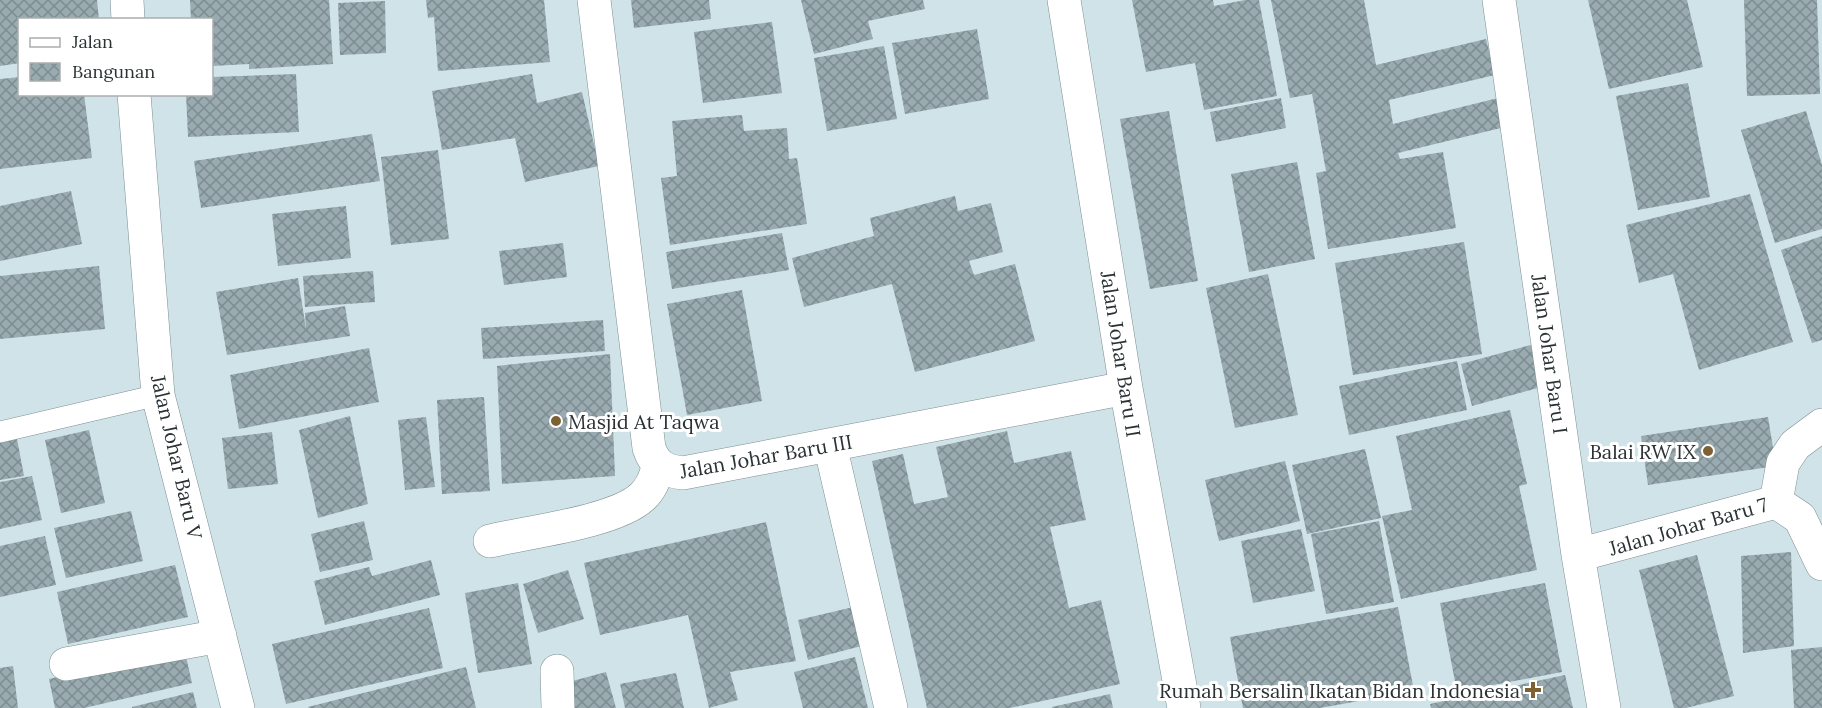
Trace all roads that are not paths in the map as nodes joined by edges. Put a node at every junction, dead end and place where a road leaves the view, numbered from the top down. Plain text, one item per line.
1 (127, 0) edge
2 (594, 0) edge
3 (1064, 0) edge
4 (1499, 0) edge
5 (128, 18) edge
6 (134, 96) edge
7 (1126, 388) junction
8 (159, 395) junction
9 (1822, 425) edge
10 (0, 432) edge
11 (830, 445) junction
12 (658, 465) junction
13 (1776, 502) junction
14 (490, 540) dead end
15 (1578, 555) junction
16 (1822, 564) edge
17 (220, 636) junction
18 (66, 663) dead end
19 (557, 670) dead end
20 (238, 708) edge
21 (558, 708) edge
22 (891, 708) edge
23 (1184, 708) edge
24 (1604, 708) edge

1 - 5 street
2 - 12 street, Jalan Johar Baru III
3 - 7 street, Jalan Johar Baru II
4 - 15 street, Jalan Johar Baru I
6 - 8 street, Jalan Johar Baru V
7 - 11 street, Jalan Johar Baru III
7 - 23 street, Jalan Johar Baru II
8 - 10 lane
8 - 17 street, Jalan Johar Baru V
9 - 13 street, Jalan Johar Baru 7
11 - 12 street, Jalan Johar Baru III
11 - 22 street
12 - 14 street
13 - 15 street, Jalan Johar Baru 7
13 - 16 street
15 - 24 street, Jalan Johar Baru I
17 - 18 street
17 - 20 street, Jalan Johar Baru V
19 - 21 street

